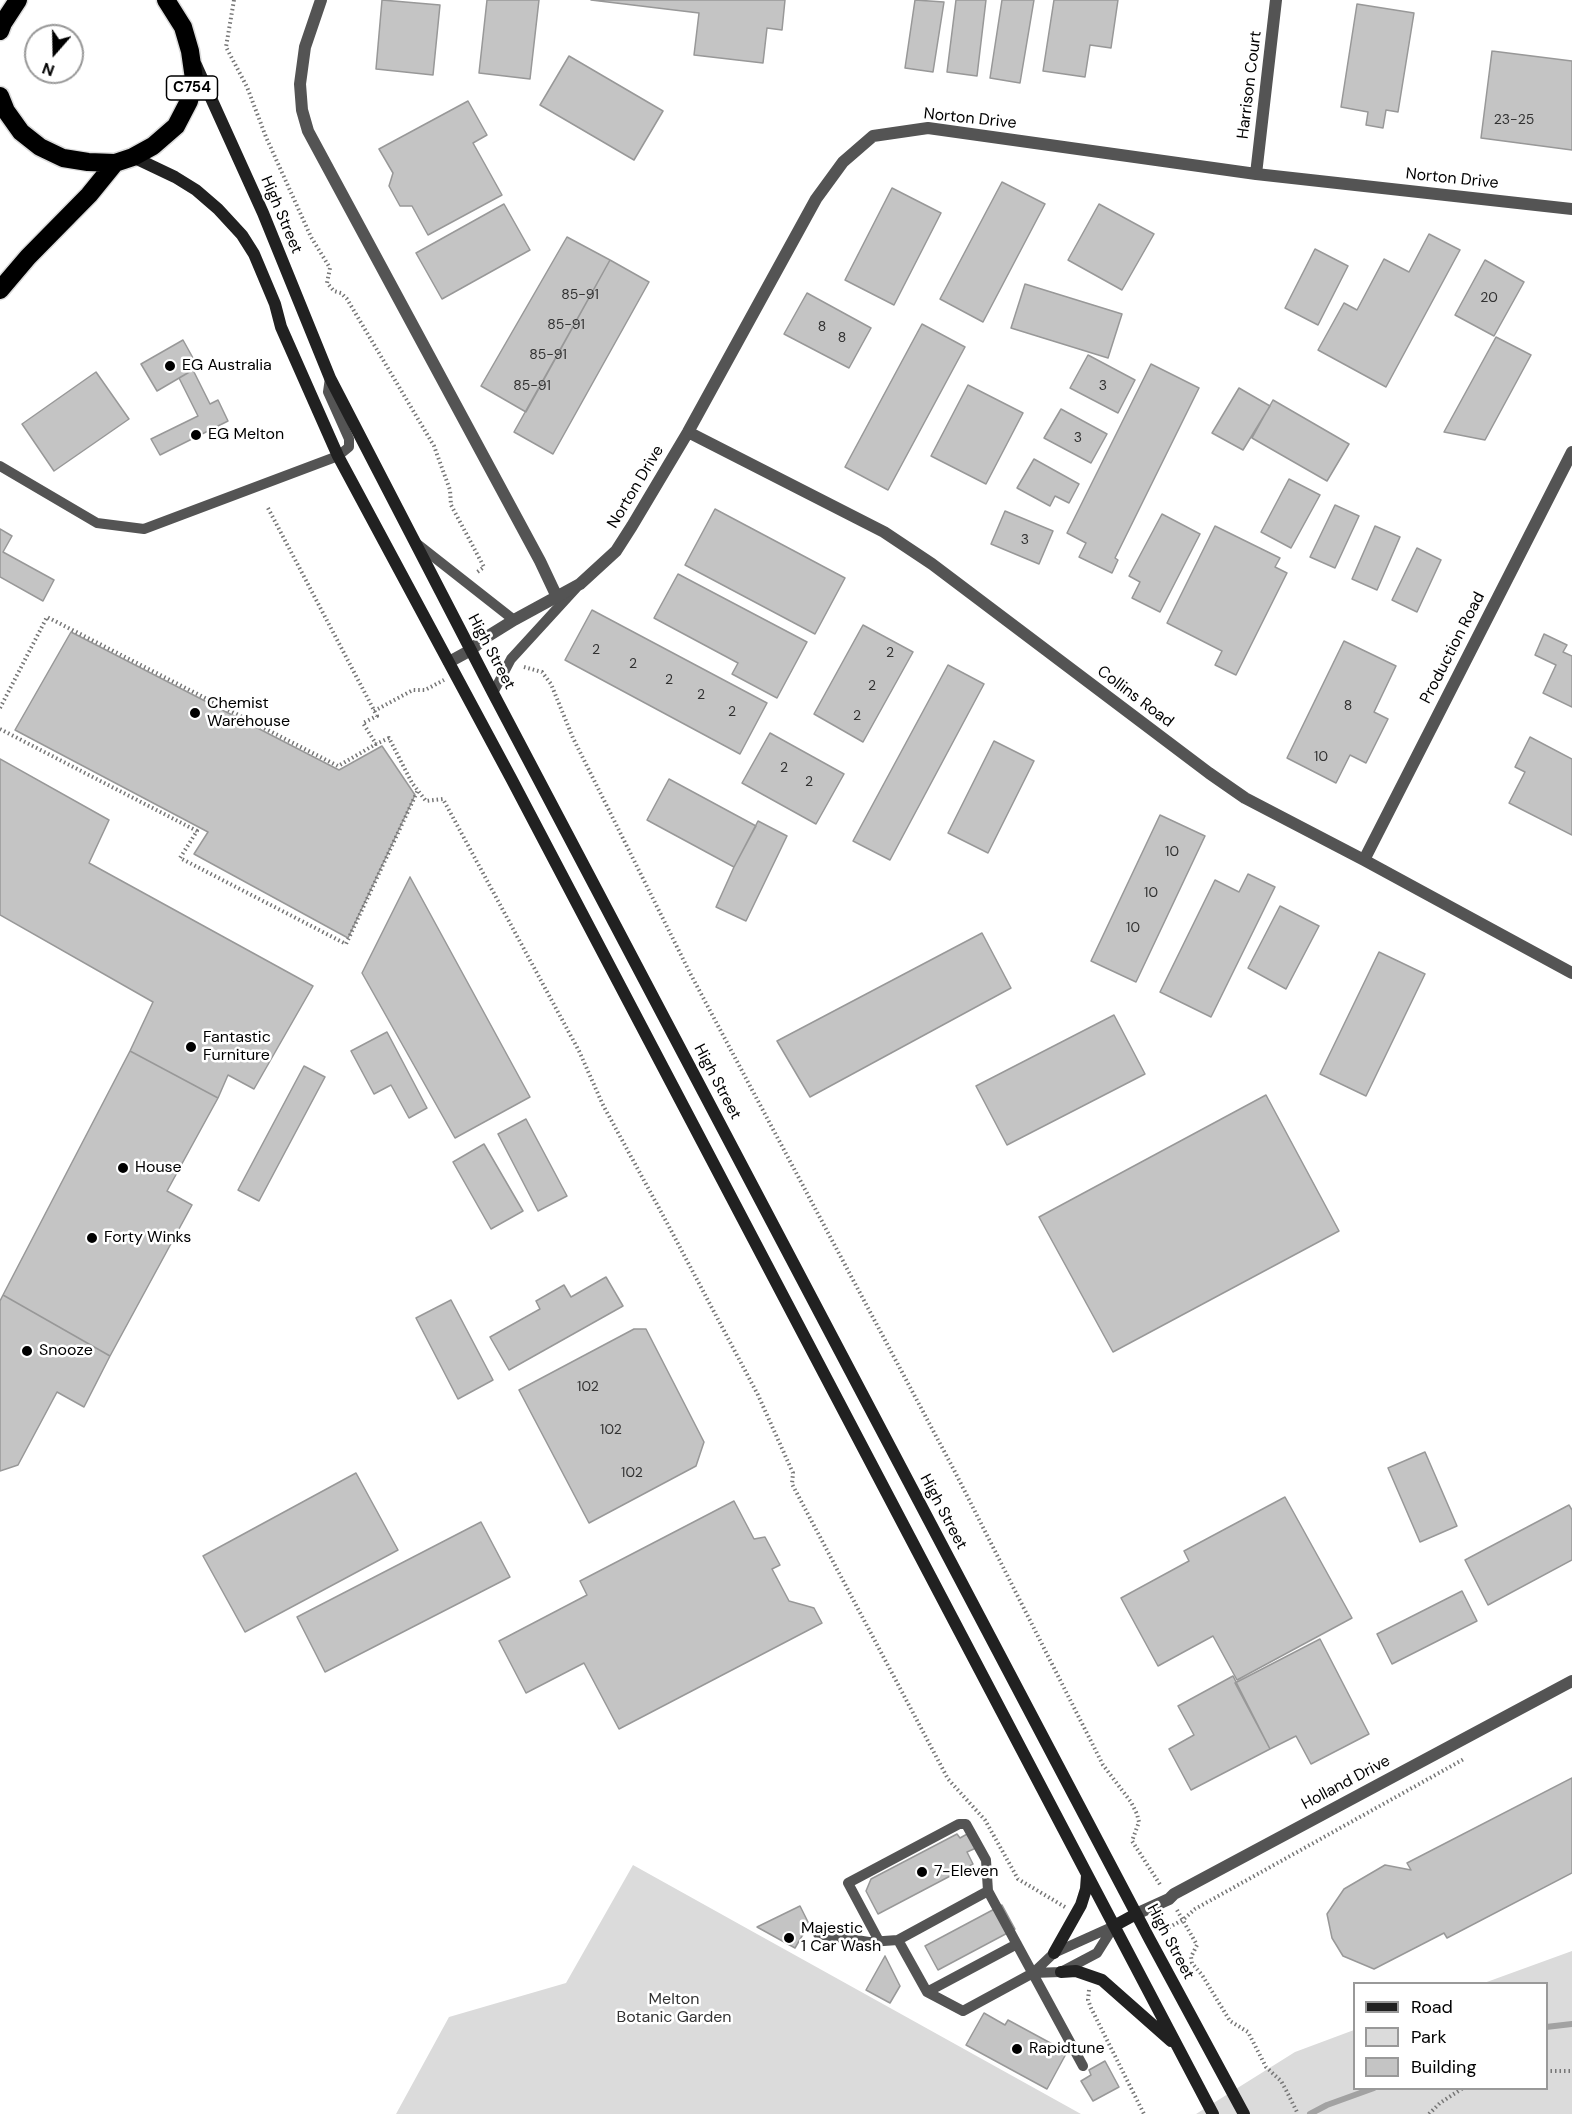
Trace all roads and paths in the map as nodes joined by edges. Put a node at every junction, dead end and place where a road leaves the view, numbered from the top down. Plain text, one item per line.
1 (18, 0) edge
2 (166, 0) edge
3 (182, 0) edge
4 (234, 0) edge
5 (321, 0) edge
6 (1276, 0) edge
7 (183, 27) junction
8 (0, 31) edge
9 (190, 51) junction
10 (0, 96) edge
11 (133, 157) junction
12 (115, 163) junction
13 (1256, 174) junction
14 (1572, 209) edge
15 (0, 290) edge
16 (330, 378) junction
17 (688, 432) junction
18 (1572, 452) edge
19 (338, 456) junction
20 (0, 466) edge
21 (268, 508) dead end
22 (414, 541) junction
23 (466, 583) junction
24 (580, 584) junction
25 (557, 597) junction
26 (514, 620) junction
27 (471, 650) junction
28 (452, 667) junction
29 (529, 667) dead end
30 (494, 693) junction
31 (0, 708) edge
32 (374, 711) junction
33 (0, 729) edge
34 (376, 744) junction
35 (418, 790) junction
36 (1364, 860) junction
37 (1572, 973) edge
38 (1572, 1682) edge
39 (1470, 1755) dead end
40 (1087, 1874) junction
41 (988, 1892) junction
42 (1169, 1899) junction
43 (1136, 1914) junction
44 (1076, 1916) junction
45 (1184, 1919) junction
46 (1114, 1926) junction
47 (818, 1934) dead end
48 (898, 1940) junction
49 (879, 1941) junction
50 (1017, 1944) junction
51 (1054, 1953) junction
52 (1061, 1972) junction
53 (1033, 1973) junction
54 (927, 1992) junction
55 (1179, 2048) junction
56 (1083, 2066) dead end
57 (1548, 2071) edge
58 (1572, 2071) edge
59 (1460, 2090) edge
60 (1213, 2114) edge
61 (1244, 2114) edge
62 (1298, 2114) edge
63 (1429, 2114) edge

1 - 8 highway
2 - 7 highway, C754
3 - 7 highway, C754
4 - 23 path
5 - 25 street
6 - 13 street, Harrison Court
7 - 9 highway, C754
9 - 11 highway, C754
9 - 16 main road, High Street
10 - 12 highway, C754
11 - 12 highway, C754
11 - 19 main road
12 - 15 highway
13 - 14 street, Norton Drive
13 - 17 street, Norton Drive
16 - 19 lane
16 - 22 main road, High Street
17 - 24 street, Norton Drive
17 - 36 street, Collins Road
18 - 36 street, Production Road
19 - 20 lane
19 - 28 main road
21 - 32 path
22 - 23 lane
22 - 27 main road, High Street
23 - 26 lane
24 - 25 street, Norton Drive
24 - 30 lane
25 - 26 street, Norton Drive
26 - 27 street, Norton Drive
27 - 28 street, Norton Drive
27 - 30 main road, High Street
28 - 32 path
28 - 40 main road
29 - 42 path
30 - 43 main road, High Street
31 - 34 path
32 - 34 path
33 - 35 path
34 - 35 path
35 - 44 path
36 - 37 street, Collins Road
38 - 42 street, Holland Drive
39 - 45 path
40 - 44 main road
40 - 46 main road
41 - 48 lane
41 - 49 lane
41 - 50 lane
42 - 43 street, Holland Drive
42 - 45 path
43 - 46 main road
43 - 61 main road, High Street
44 - 51 main road
45 - 62 path
46 - 51 lane
46 - 52 lane
46 - 55 main road
47 - 49 lane
48 - 49 lane
48 - 54 lane
50 - 53 lane
50 - 54 lane
51 - 53 lane
52 - 53 lane
52 - 55 main road
53 - 54 lane
53 - 56 lane
55 - 60 main road
57 - 58 path
59 - 63 path

